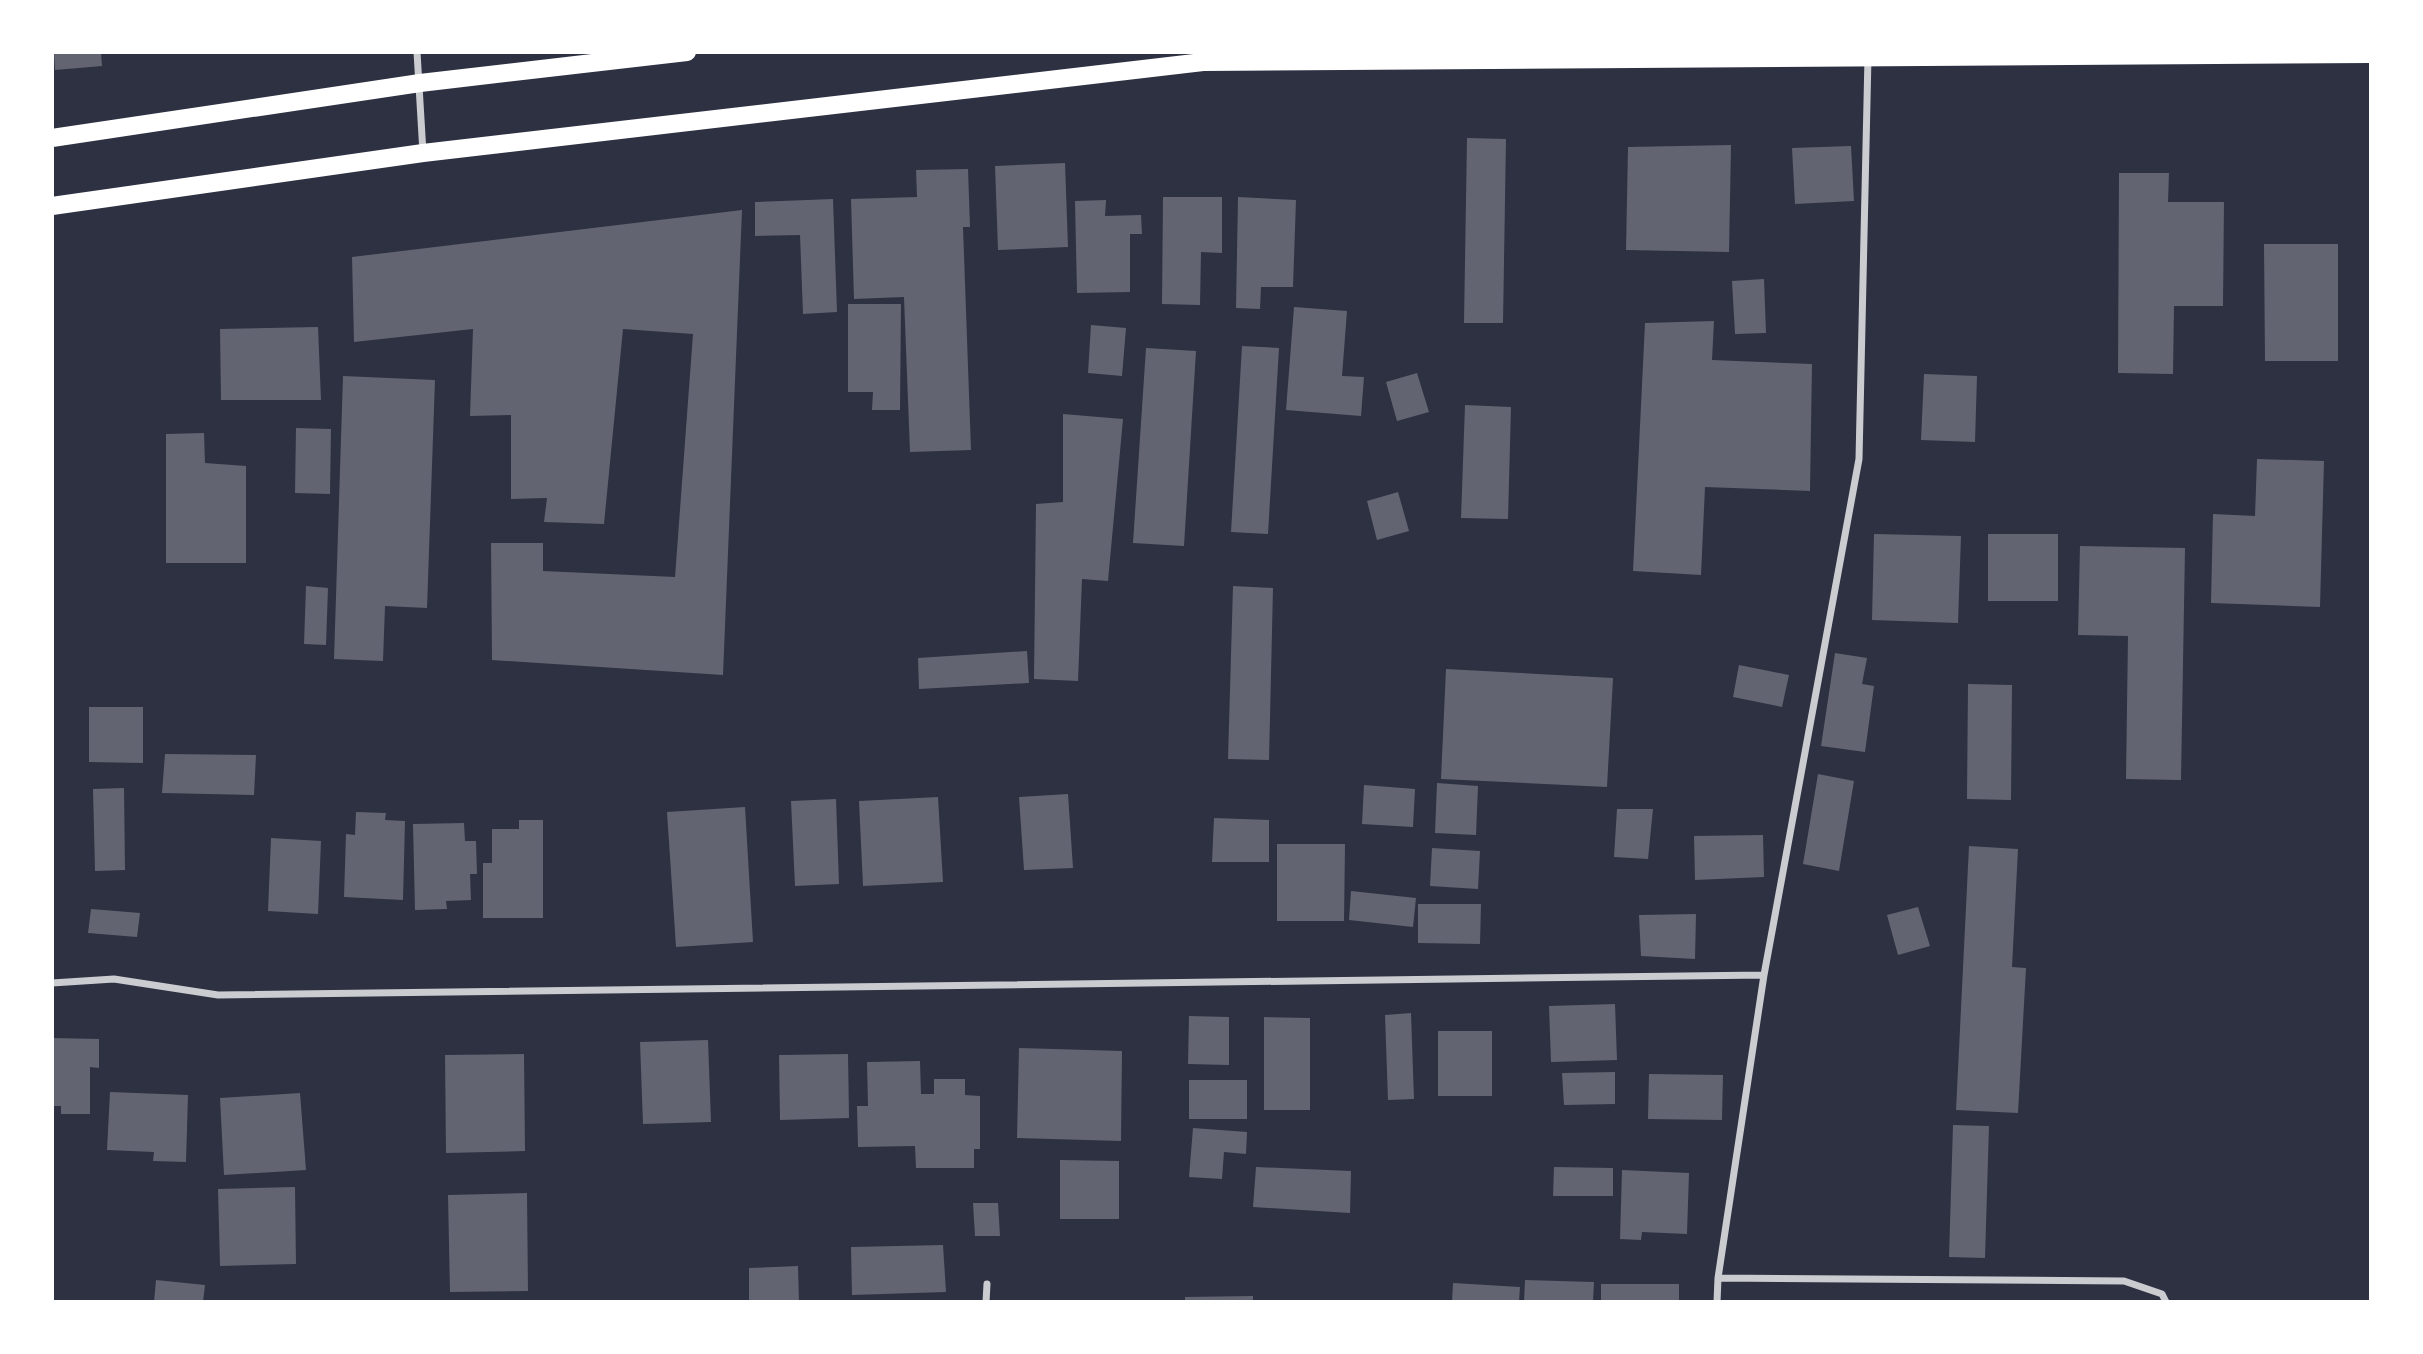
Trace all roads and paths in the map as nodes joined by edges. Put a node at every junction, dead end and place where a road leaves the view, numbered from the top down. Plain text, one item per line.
1 (416, 52) edge
2 (687, 52) edge
3 (2371, 54) edge
4 (1868, 55) edge
5 (420, 83) junction
6 (52, 138) edge
7 (423, 153) junction
8 (52, 206) edge
9 (1764, 975) junction
10 (52, 984) edge
11 (1718, 1278) junction
12 (987, 1284) dead end
13 (986, 1301) edge
14 (1717, 1301) edge
15 (2166, 1301) edge

1 - 5 street
2 - 5 main road
3 - 4 main road
4 - 7 main road
4 - 9 street
5 - 6 main road
5 - 7 street
7 - 8 main road
9 - 10 street
9 - 11 street
11 - 14 street
11 - 15 street
12 - 13 street

